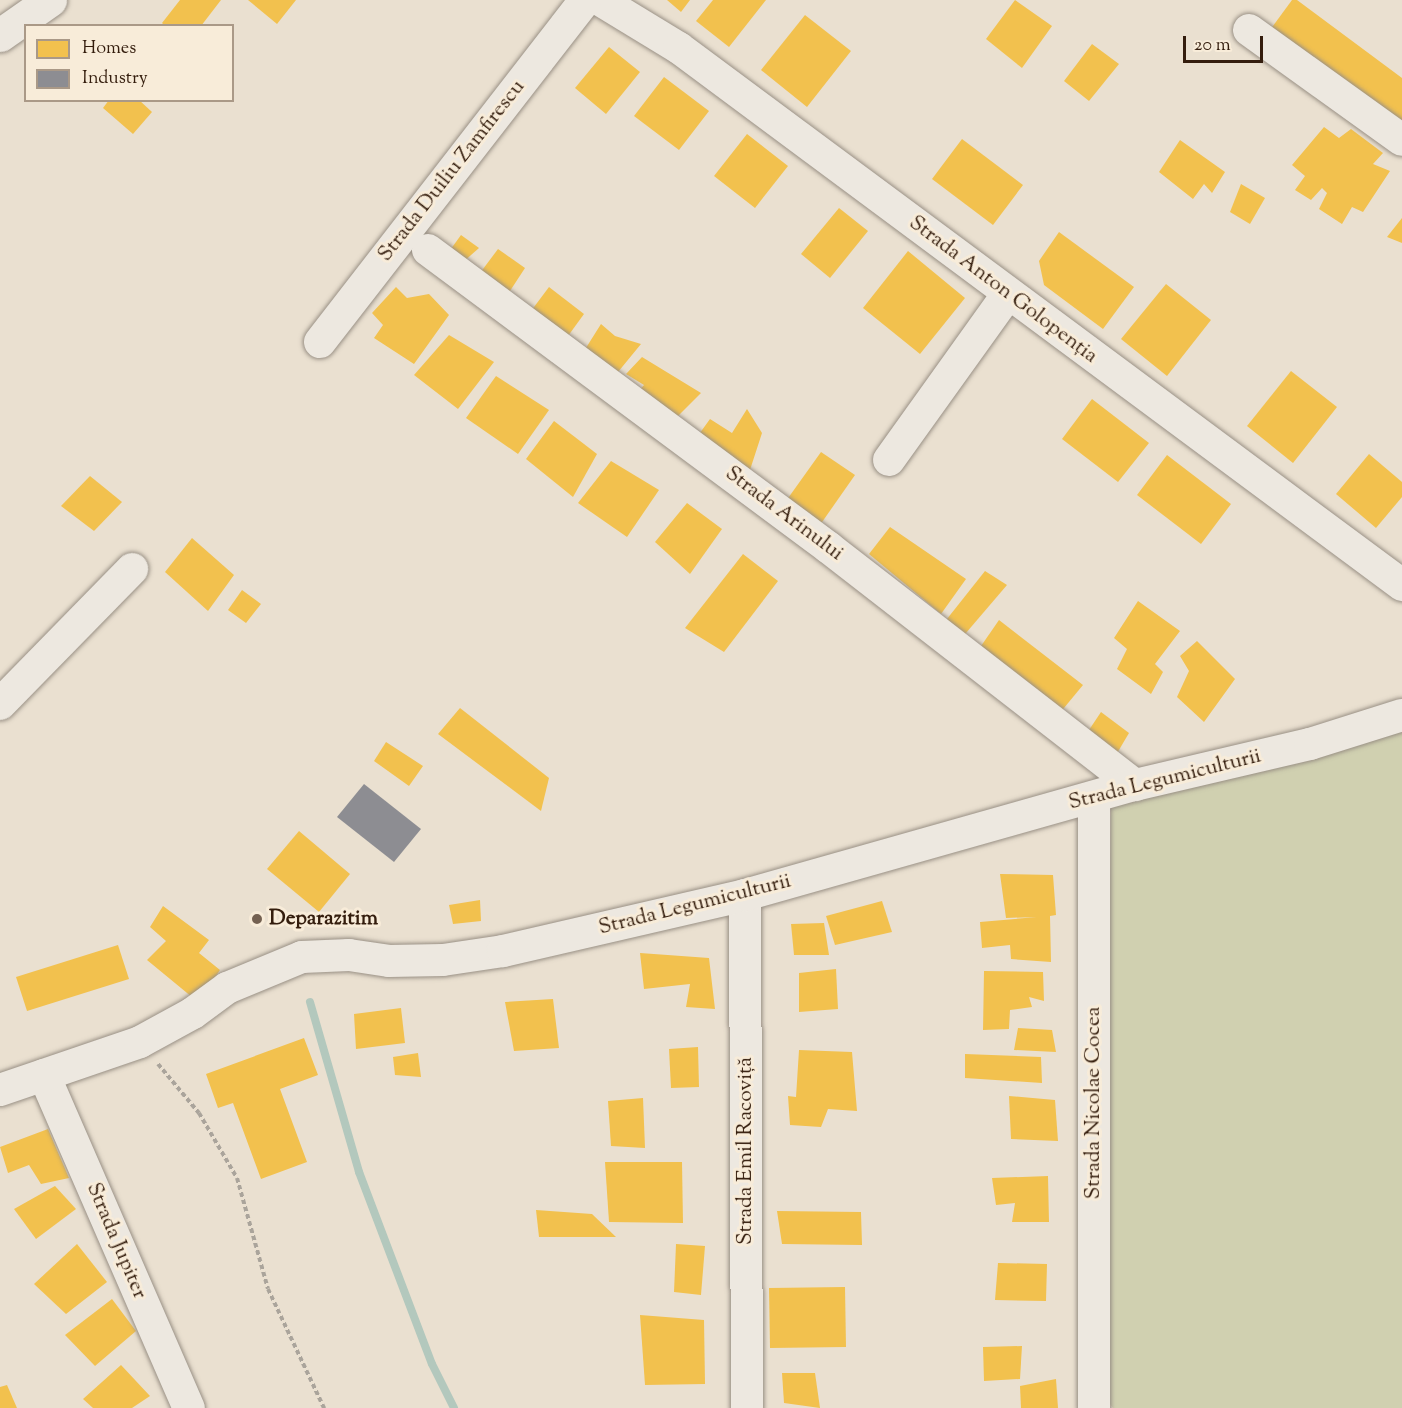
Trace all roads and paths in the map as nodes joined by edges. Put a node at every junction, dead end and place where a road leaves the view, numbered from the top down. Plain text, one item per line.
1 (50, 0) edge
2 (585, 0) edge
3 (600, 0) edge
4 (1249, 30) dead end
5 (0, 35) edge
6 (1402, 140) edge
7 (428, 250) dead end
8 (1008, 294) junction
9 (320, 342) dead end
10 (889, 460) dead end
11 (132, 570) dead end
12 (1402, 585) edge
13 (0, 704) edge
14 (1402, 715) edge
15 (1135, 785) junction
16 (1094, 797) junction
17 (745, 895) junction
18 (140, 1042) junction
19 (44, 1074) junction
20 (0, 1090) edge
21 (189, 1408) edge
22 (324, 1408) edge
23 (747, 1408) edge
24 (1094, 1408) edge

1 - 5 street
2 - 9 street, Strada Duiliu Zamfirescu
3 - 8 street, Strada Anton Golopenția
4 - 6 street
7 - 15 street, Strada Arinului
8 - 10 street
8 - 12 street, Strada Anton Golopenția
11 - 13 street
14 - 15 street, Strada Legumiculturii
15 - 16 street, Strada Legumiculturii
16 - 17 street, Strada Legumiculturii
16 - 24 street, Strada Nicolae Cocea
17 - 18 street, Strada Legumiculturii
17 - 23 street, Strada Emil Racoviță
18 - 19 street, Strada Legumiculturii
18 - 22 path
19 - 20 street, Strada Legumiculturii
19 - 21 street, Strada Jupiter

